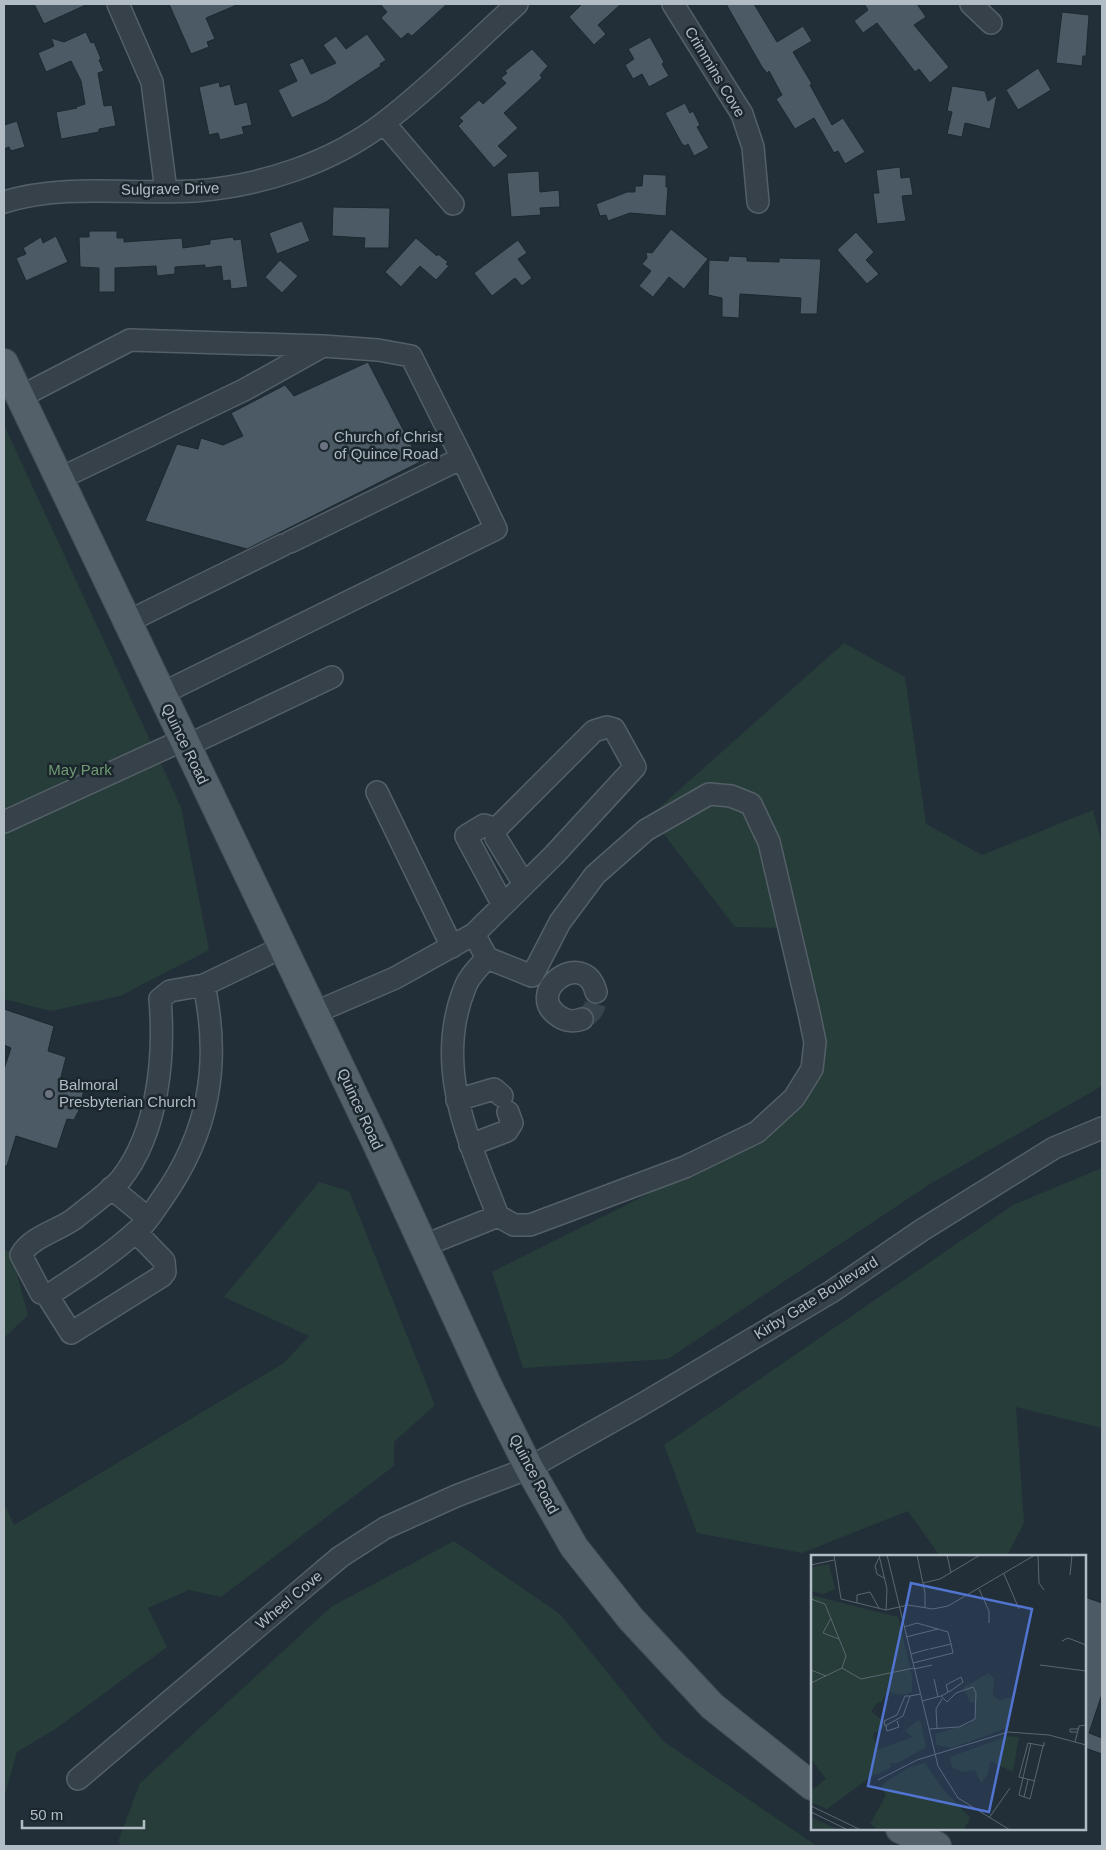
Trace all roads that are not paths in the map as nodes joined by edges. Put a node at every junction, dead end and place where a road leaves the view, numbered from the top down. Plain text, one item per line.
1 (118, 4) edge
2 (517, 4) edge
3 (673, 4) edge
4 (971, 4) edge
5 (990, 23) dead end
6 (384, 123) junction
7 (166, 191) junction
8 (4, 202) edge
9 (758, 202) dead end
10 (453, 204) dead end
11 (322, 346) junction
12 (4, 363) edge
13 (20, 397) junction
14 (462, 458) junction
15 (59, 479) junction
16 (127, 622) junction
17 (332, 677) dead end
18 (161, 694) junction
19 (184, 743) junction
20 (377, 792) dead end
21 (4, 822) edge
22 (496, 828) junction
23 (524, 884) junction
24 (503, 905) junction
25 (474, 934) junction
26 (452, 947) junction
27 (283, 948) junction
28 (487, 958) junction
29 (532, 976) junction
30 (204, 985) junction
31 (551, 985) junction
32 (596, 992) dead end
33 (314, 1013) junction
34 (582, 1019) dead end
35 (456, 1100) junction
36 (1102, 1128) edge
37 (470, 1145) junction
38 (111, 1188) junction
39 (498, 1216) junction
40 (142, 1225) junction
41 (423, 1246) junction
42 (46, 1294) junction
43 (529, 1468) junction
44 (78, 1779) dead end
45 (811, 1785) edge
46 (902, 1830) edge
47 (936, 1846) edge

1 - 7 street
2 - 6 street, Sulgrave Drive
3 - 9 street, Crimmins Cove
4 - 5 street
6 - 7 street, Sulgrave Drive
6 - 10 street
7 - 8 street, Sulgrave Drive
11 - 13 street
11 - 14 street
11 - 15 street
12 - 13 main road, Quince Road
13 - 15 main road, Quince Road
14 - 16 street
14 - 18 street
15 - 16 main road, Quince Road
16 - 18 main road, Quince Road
17 - 19 street
18 - 19 main road, Quince Road
19 - 21 street
19 - 27 main road, Quince Road
20 - 26 street
22 - 23 street
22 - 23 street
22 - 24 street
23 - 24 street
24 - 25 street
25 - 26 street
25 - 28 street
26 - 33 street
27 - 30 street
27 - 33 main road, Quince Road
28 - 29 street
28 - 35 street
29 - 31 street
29 - 39 street
30 - 38 street
30 - 40 street
31 - 32 street
31 - 34 street
33 - 41 main road, Quince Road
35 - 37 street
35 - 37 street
36 - 43 street, Kirby Gate Boulevard
37 - 39 street
38 - 40 street
38 - 42 street
39 - 41 street
40 - 42 street
40 - 42 street
41 - 43 main road, Quince Road
43 - 44 street, Wheel Cove
43 - 45 main road, Quince Road
46 - 47 main road

